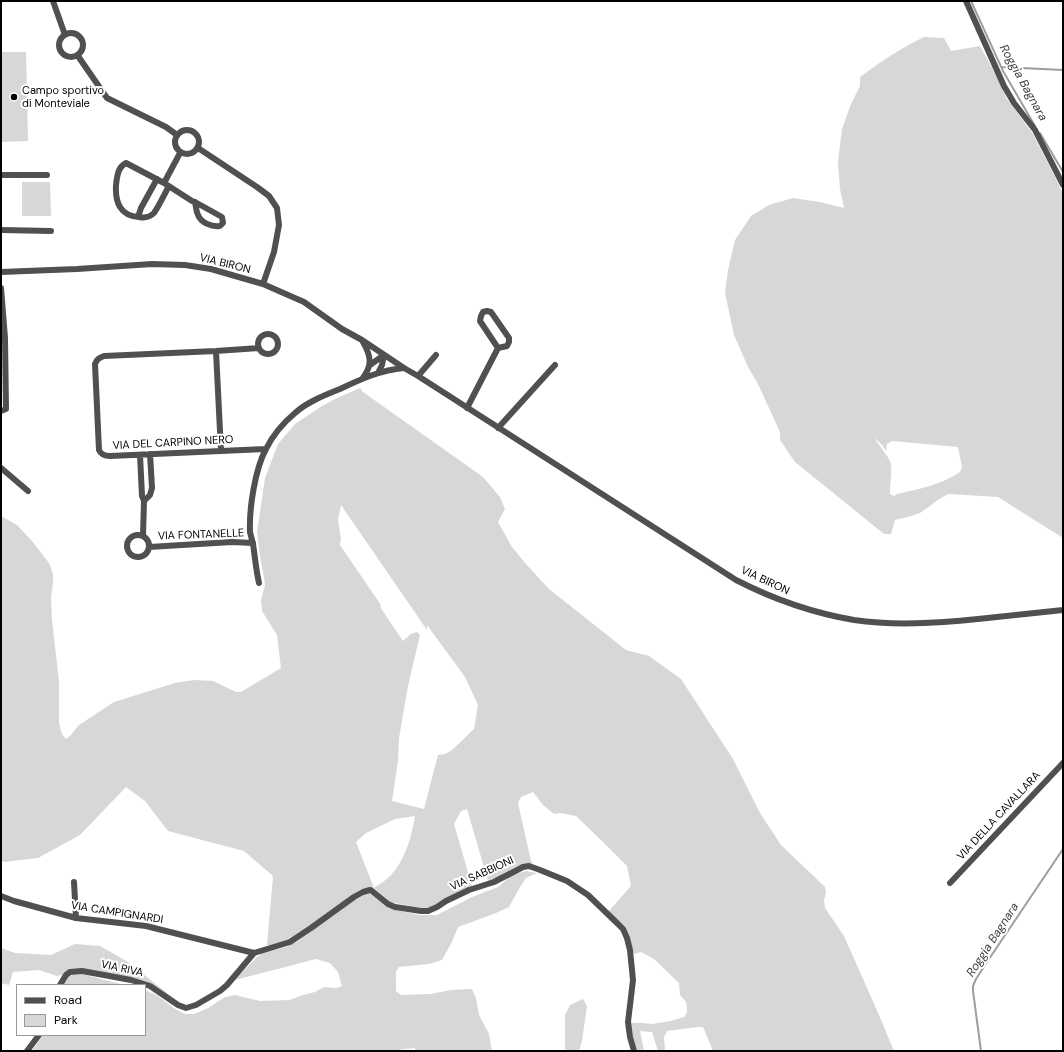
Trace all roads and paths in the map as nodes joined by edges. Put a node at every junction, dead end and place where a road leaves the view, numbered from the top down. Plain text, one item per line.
1 (52, 1) edge
2 (966, 1) edge
3 (65, 35) junction
4 (78, 56) junction
5 (177, 135) junction
6 (198, 148) junction
7 (180, 153) junction
8 (1, 175) edge
9 (47, 175) dead end
10 (156, 179) junction
11 (166, 185) junction
12 (1063, 185) edge
13 (195, 202) junction
14 (138, 217) junction
15 (1, 230) edge
16 (51, 231) dead end
17 (1, 272) edge
18 (263, 284) junction
19 (1, 288) edge
20 (362, 340) junction
21 (259, 348) dead end
22 (498, 348) junction
23 (216, 352) junction
24 (384, 355) junction
25 (436, 355) dead end
26 (370, 365) junction
27 (555, 365) dead end
28 (404, 368) junction
29 (378, 373) junction
30 (418, 376) junction
31 (362, 379) junction
32 (468, 408) junction
33 (1, 410) edge
34 (498, 428) junction
35 (266, 449) junction
36 (221, 451) junction
37 (150, 454) junction
38 (140, 455) junction
39 (1, 468) edge
40 (28, 491) dead end
41 (144, 501) junction
42 (143, 536) junction
43 (252, 543) junction
44 (149, 547) junction
45 (259, 583) dead end
46 (1063, 610) edge
47 (1063, 763) edge
48 (74, 882) dead end
49 (950, 883) dead end
50 (1, 896) edge
51 (76, 918) junction
52 (254, 953) junction
53 (61, 984) edge
54 (144, 984) edge
55 (146, 985) edge
56 (38, 1036) edge
57 (27, 1051) edge
58 (634, 1051) edge

1 - 3 street
2 - 12 street
3 - 4 street
3 - 4 street
4 - 5 street
5 - 6 street
5 - 7 street
6 - 7 street
6 - 18 street
7 - 11 street
8 - 9 street
10 - 11 street
10 - 14 street
10 - 14 street
11 - 13 street
11 - 14 street
13 - 13 street
15 - 16 street
17 - 18 street, VIA BIRON
18 - 20 street, VIA BIRON
19 - 33 street
20 - 24 street, VIA BIRON
20 - 26 street
21 - 23 street, VIA DEL CARPINO NERO
22 - 22 street
22 - 32 street
23 - 36 street
23 - 38 street, VIA DEL CARPINO NERO
24 - 26 street
24 - 28 street, VIA BIRON
24 - 29 street
25 - 30 street
26 - 31 street
27 - 34 street
28 - 29 street
28 - 30 street, VIA BIRON
29 - 31 street
30 - 32 street, VIA BIRON
31 - 35 street
32 - 34 street, VIA BIRON
34 - 46 street, VIA BIRON
35 - 36 street, VIA DEL CARPINO NERO
35 - 43 street
36 - 37 street, VIA DEL CARPINO NERO
37 - 38 street, VIA DEL CARPINO NERO
37 - 41 street, VIA FONTANELLE
38 - 41 street, VIA FONTANELLE
39 - 40 street
41 - 42 street, VIA FONTANELLE
42 - 44 street
42 - 44 street
43 - 44 street, VIA FONTANELLE
43 - 45 street
47 - 49 street, VIA DELLA CAVALLARA
48 - 51 street
50 - 51 street, VIA CAMPIGNARDI
51 - 52 street, VIA CAMPIGNARDI
52 - 55 street, VIA RIVA
52 - 58 street, VIA SABBIONI
53 - 54 street, VIA RIVA
56 - 57 street

